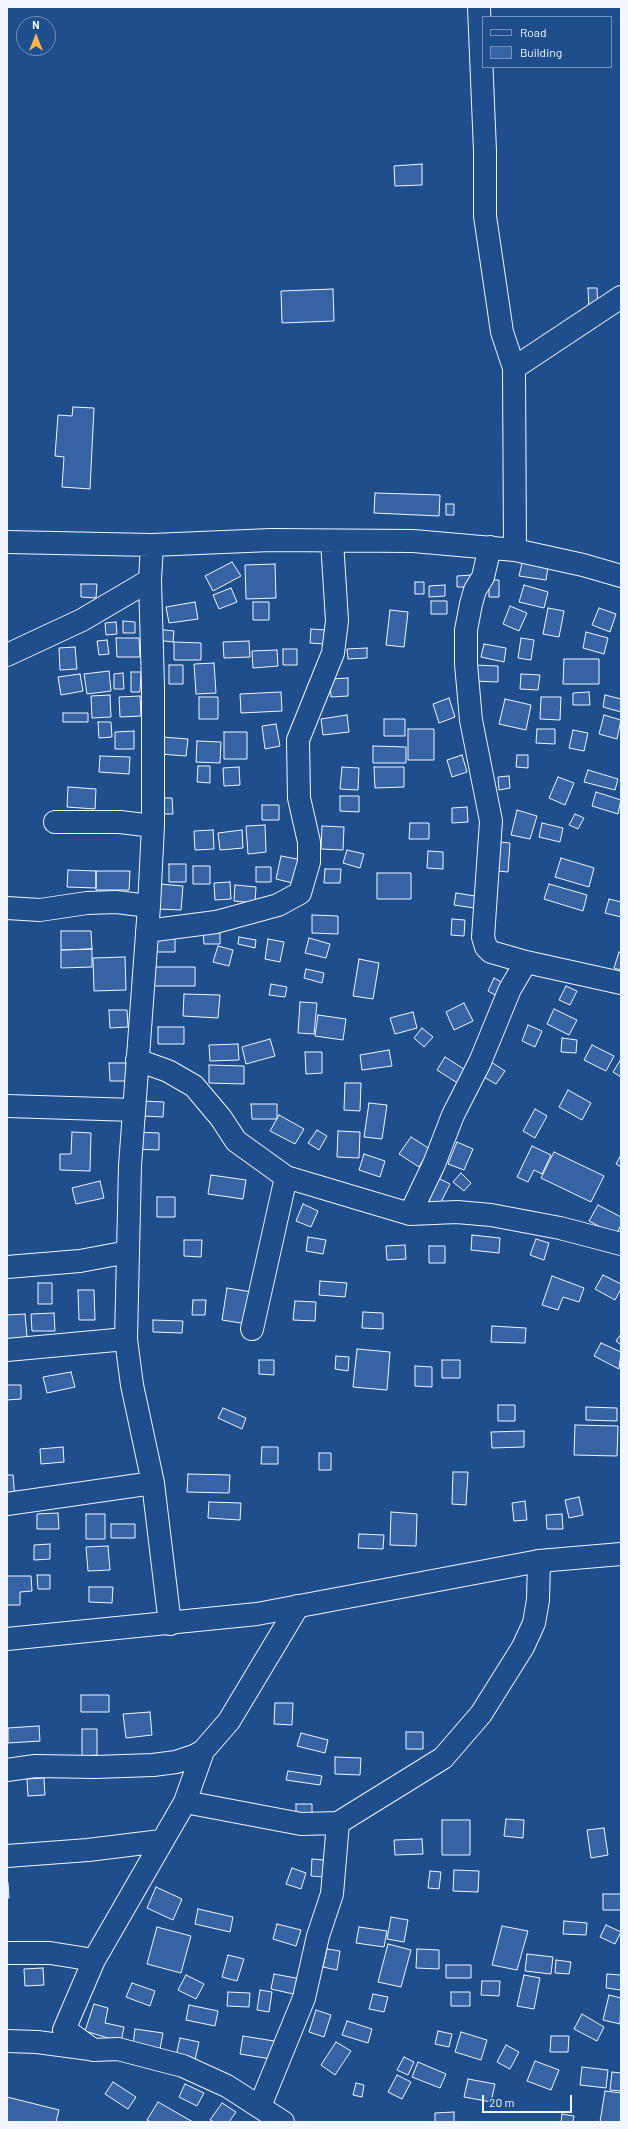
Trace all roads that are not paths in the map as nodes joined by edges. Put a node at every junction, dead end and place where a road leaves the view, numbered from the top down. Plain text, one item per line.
1 (479, 7) edge
2 (621, 297) edge
3 (514, 368) junction
4 (332, 541) junction
5 (7, 542) edge
6 (152, 545) junction
7 (490, 547) junction
8 (515, 550) junction
9 (621, 576) edge
10 (150, 580) junction
11 (7, 654) edge
12 (55, 822) dead end
13 (152, 826) junction
14 (149, 906) junction
15 (7, 908) edge
16 (147, 931) junction
17 (526, 962) junction
18 (621, 983) edge
19 (137, 1060) junction
20 (7, 1106) edge
21 (134, 1110) junction
22 (286, 1177) junction
23 (410, 1214) junction
24 (621, 1244) edge
25 (128, 1252) junction
26 (7, 1267) edge
27 (252, 1328) dead end
28 (126, 1339) junction
29 (7, 1350) edge
30 (153, 1483) junction
31 (7, 1504) edge
32 (621, 1554) edge
33 (539, 1561) junction
34 (298, 1606) junction
35 (170, 1624) junction
36 (7, 1639) edge
37 (203, 1751) junction
38 (7, 1770) edge
39 (185, 1802) junction
40 (338, 1824) junction
41 (161, 1841) junction
42 (7, 1856) edge
43 (7, 1953) edge
44 (94, 1960) junction
45 (7, 2040) edge
46 (93, 2050) junction
47 (260, 2106) junction
48 (283, 2122) edge

1 - 3 street
2 - 3 street
3 - 8 street
4 - 6 street
4 - 7 street
4 - 16 street
5 - 6 street
6 - 10 street
7 - 8 street
7 - 17 street
8 - 9 street
10 - 11 street
10 - 13 street
12 - 13 street
13 - 14 street
14 - 15 street
14 - 16 street
16 - 19 street
17 - 18 street
17 - 23 street
19 - 21 street
19 - 22 street
20 - 21 street
21 - 25 street
22 - 23 street
22 - 27 street
23 - 24 street
25 - 26 street
25 - 28 street
28 - 29 street
28 - 30 street
30 - 31 street
30 - 35 street
32 - 33 street
33 - 34 street
33 - 40 street
34 - 35 street
34 - 37 street
35 - 36 street
37 - 38 street
37 - 39 street
39 - 40 street
39 - 41 street
40 - 47 street
41 - 42 street
41 - 44 street
43 - 44 street
44 - 46 street
45 - 46 street
46 - 47 street
47 - 48 street

